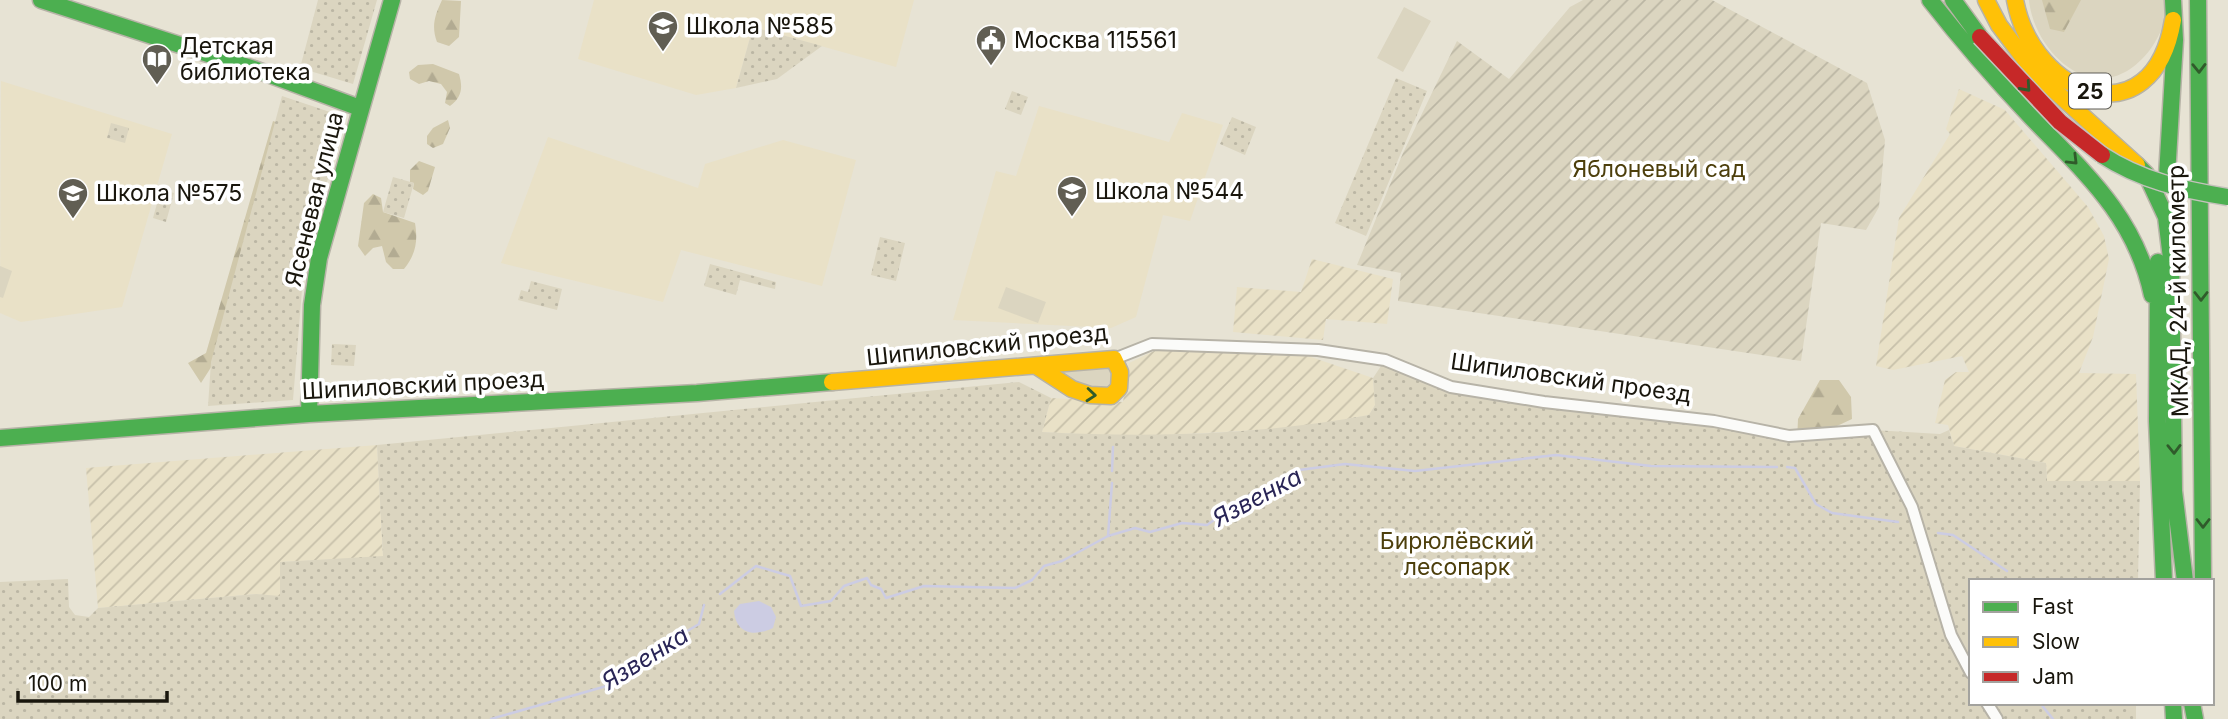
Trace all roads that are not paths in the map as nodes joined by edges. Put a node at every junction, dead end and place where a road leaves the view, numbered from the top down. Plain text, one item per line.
1 (41, 0) edge
2 (392, 0) edge
3 (1930, 0) edge
4 (1953, 0) edge
5 (1986, 0) edge
6 (2015, 0) edge
7 (2173, 0) edge
8 (2198, 0) edge
9 (2173, 20) junction
10 (360, 108) junction
11 (2167, 176) dead end
12 (2228, 197) edge
13 (2161, 225) dead end
14 (2155, 316) junction
15 (1114, 359) junction
16 (1038, 367) junction
17 (309, 414) junction
18 (0, 438) edge
19 (2164, 579) edge
20 (2185, 579) edge
21 (2203, 579) edge
22 (1969, 669) edge

1 - 10 main road
2 - 10 main road, Ясеневая улица
3 -> 14 main road
4 -> 12 main road, bridge
5 -> 20 main road
6 - 9 main road, 25
7 - 9 main road
8 -> 21 main road, МКАД, 24-й километр
9 - 11 main road
10 - 17 main road, Ясеневая улица
13 - 14 main road
14 - 19 main road
15 - 16 main road, Шипиловский проезд
16 -> 15 main road
15 - 22 street, Шипиловский проезд
16 - 17 main road, Шипиловский проезд
17 - 18 main road, Шипиловский проезд

